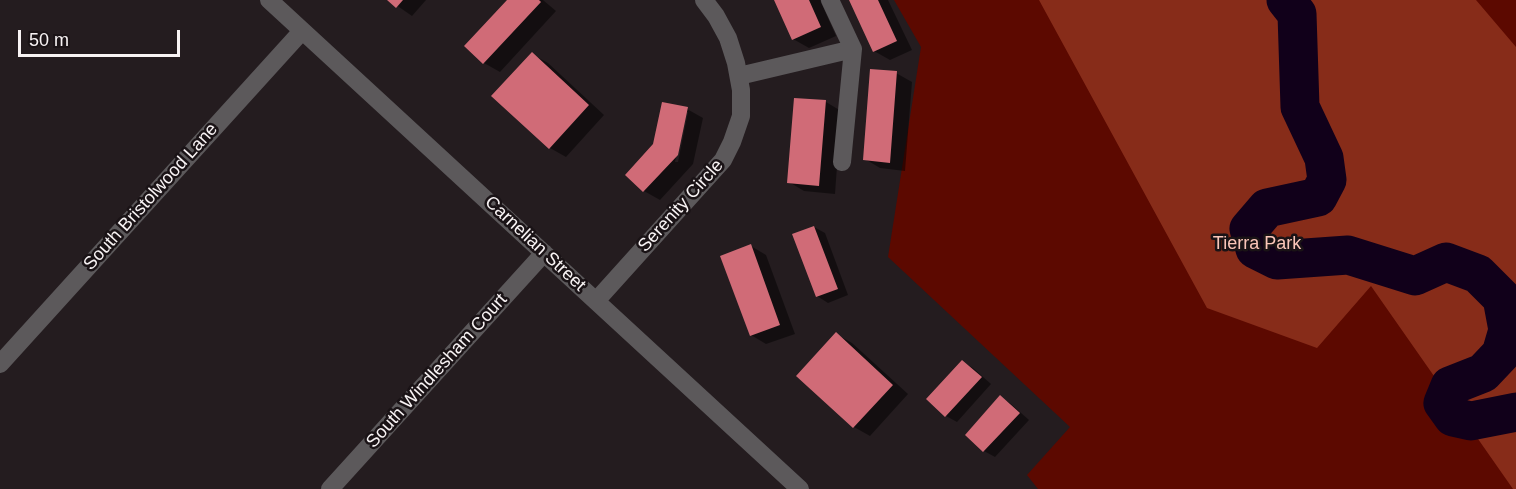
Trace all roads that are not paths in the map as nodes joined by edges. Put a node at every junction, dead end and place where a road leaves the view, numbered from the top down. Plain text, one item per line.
1 (268, 0) edge
2 (704, 0) edge
3 (830, 0) edge
4 (302, 31) junction
5 (853, 49) junction
6 (738, 76) junction
7 (842, 162) dead end
8 (544, 253) junction
9 (596, 301) junction
10 (0, 364) edge
11 (792, 486) edge
12 (330, 489) edge

1 - 4 street, Carnelian Street
2 - 6 street, Serenity Circle
3 - 5 street
4 - 8 street, Carnelian Street
4 - 10 street, South Bristolwood Lane
5 - 6 street
5 - 7 street
6 - 9 street, Serenity Circle
8 - 9 street, Carnelian Street
8 - 12 street, South Windlesham Court
9 - 11 street, Carnelian Street

